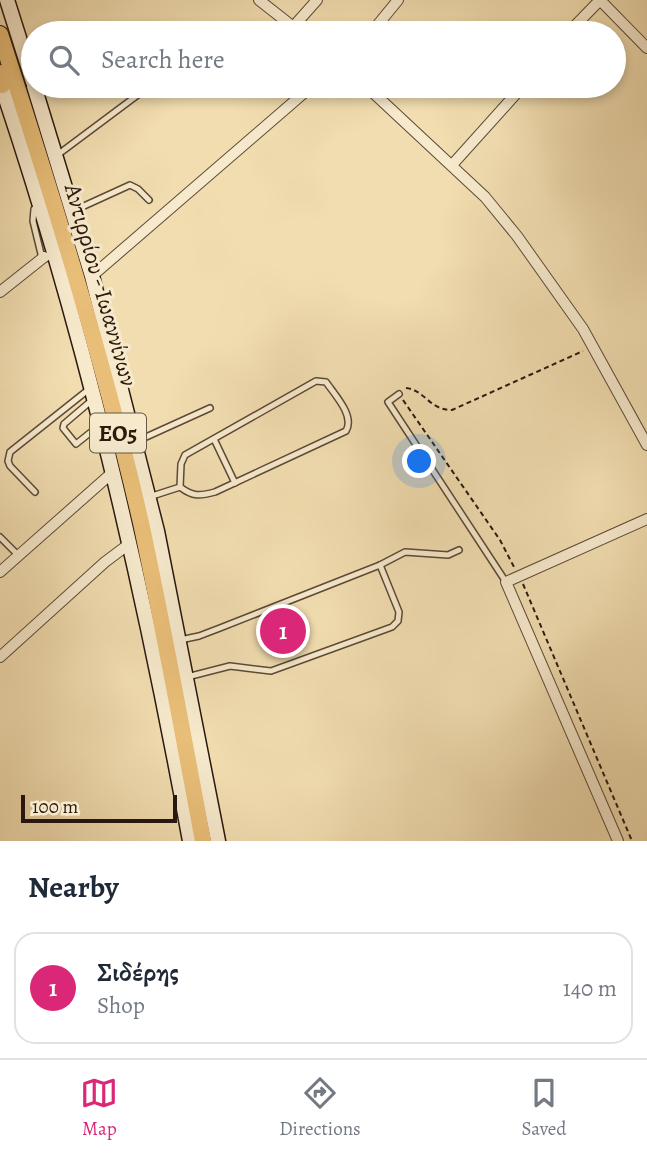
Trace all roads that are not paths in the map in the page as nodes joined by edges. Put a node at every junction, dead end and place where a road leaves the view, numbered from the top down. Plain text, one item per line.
1 (8, 0) edge
2 (259, 0) edge
3 (317, 0) edge
4 (398, 0) edge
5 (600, 0) edge
6 (286, 21) edge
7 (303, 21) edge
8 (380, 21) edge
9 (580, 21) edge
10 (621, 21) edge
11 (626, 27) edge
12 (0, 34) edge
13 (21, 42) edge
14 (647, 48) edge
15 (1, 80) edge
16 (38, 98) edge
17 (134, 98) edge
18 (298, 98) edge
19 (378, 98) edge
20 (512, 98) edge
21 (56, 156) junction
22 (452, 165) junction
23 (149, 200) dead end
24 (73, 211) junction
25 (50, 257) junction
26 (92, 276) junction
27 (0, 292) edge
28 (92, 393) junction
29 (399, 394) road end
30 (210, 408) dead end
31 (91, 432) dead end
32 (214, 439) junction
33 (135, 442) junction
34 (647, 445) edge
35 (113, 472) junction
36 (235, 482) junction
37 (180, 487) junction
38 (35, 492) dead end
39 (149, 497) junction
40 (647, 519) edge
41 (0, 537) edge
42 (129, 544) junction
43 (459, 550) dead end
44 (18, 555) junction
45 (380, 565) junction
46 (0, 572) edge
47 (506, 582) junction
48 (180, 640) junction
49 (0, 657) edge
50 (187, 677) junction
51 (190, 841) edge
52 (203, 841) edge
53 (218, 841) edge
54 (618, 841) edge

1 - 13 street
2 - 6 street
3 - 7 street
4 - 8 street
5 - 9 street
5 - 10 street
11 - 14 street
12 - 52 main road, Αντιρρίου - Ιωαννίνων / ΕΟ5
15 - 25 street
16 - 21 street
17 - 21 lane
18 - 26 street
19 - 22 street
20 - 22 street
21 - 24 street
22 - 34 street
23 - 24 lane
24 - 26 street
25 - 27 street
25 - 28 street
26 - 33 street
28 - 31 lane
28 - 35 street
28 - 38 lane
29 - 47 lane
30 - 33 lane
32 - 36 lane
32 - 36 lane
32 - 37 lane
33 - 39 street
35 - 42 street
35 - 44 street
36 - 37 lane
37 - 39 lane
39 - 48 street
40 - 47 street
41 - 44 lane
42 - 49 street
42 - 51 street
43 - 45 lane
44 - 46 street
45 - 48 lane
45 - 50 lane
47 - 54 street
48 - 50 street
50 - 53 street

